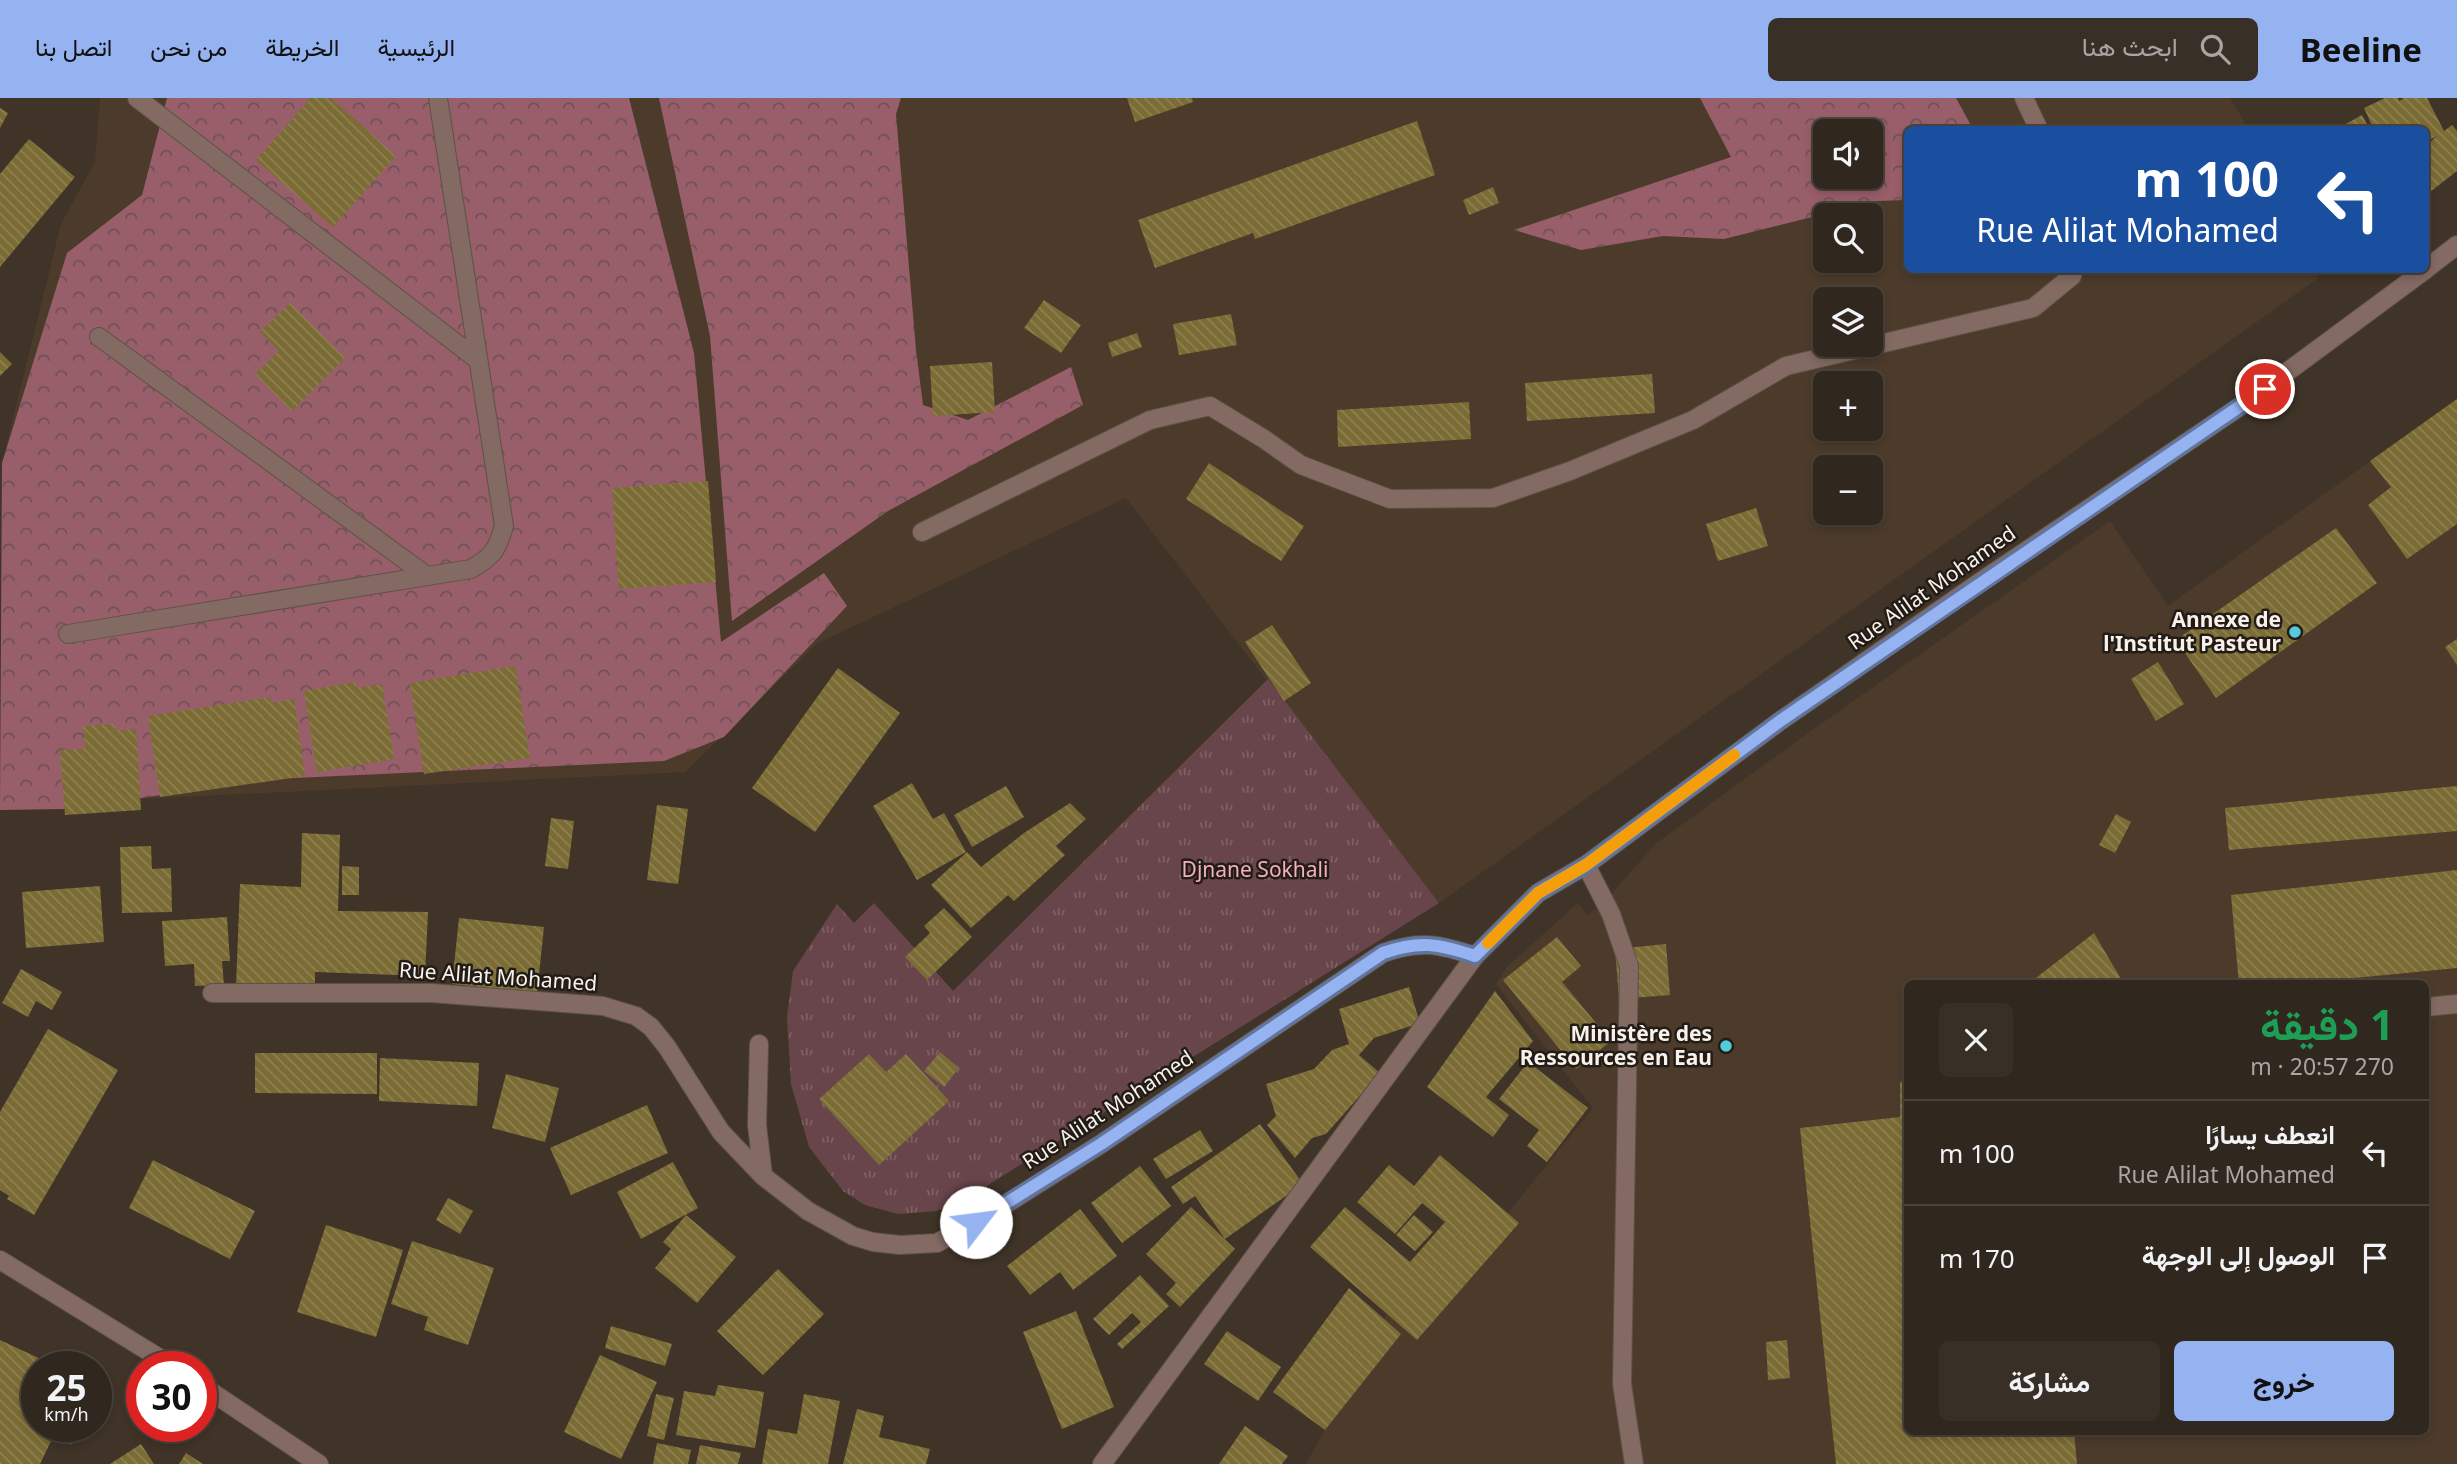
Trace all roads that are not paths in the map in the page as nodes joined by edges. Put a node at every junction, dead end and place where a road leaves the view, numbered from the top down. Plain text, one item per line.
1 (138, 98) edge
2 (438, 98) edge
3 (2024, 98) edge
4 (2037, 126) edge
5 (2457, 245) edge
6 (2429, 266) edge
7 (2072, 273) edge
8 (2420, 273) edge
9 (99, 337) dead end
10 (478, 360) junction
11 (922, 532) dead end
12 (427, 576) junction
13 (68, 634) dead end
14 (1586, 865) junction
15 (1475, 956) junction
16 (212, 993) dead end
17 (2457, 1004) edge
18 (2429, 1007) edge
19 (759, 1044) dead end
20 (763, 1176) junction
21 (0, 1260) edge
22 (148, 1351) edge
23 (217, 1396) edge
24 (318, 1464) edge
25 (1102, 1464) edge
26 (1634, 1464) edge

1 - 10 street
2 - 10 street
3 - 4 street
5 - 6 street, Rue Alilat Mohamed
7 - 11 street
8 - 14 street, Rue Alilat Mohamed
9 - 12 street
10 - 12 street
12 - 13 street
14 - 15 street, Rue Alilat Mohamed
14 - 26 street
15 - 20 street, Rue Alilat Mohamed
15 - 25 street, Rue Alilat Mohamed
16 - 20 street, Rue Alilat Mohamed
17 - 18 street
19 - 20 street
21 - 22 street
23 - 24 street

